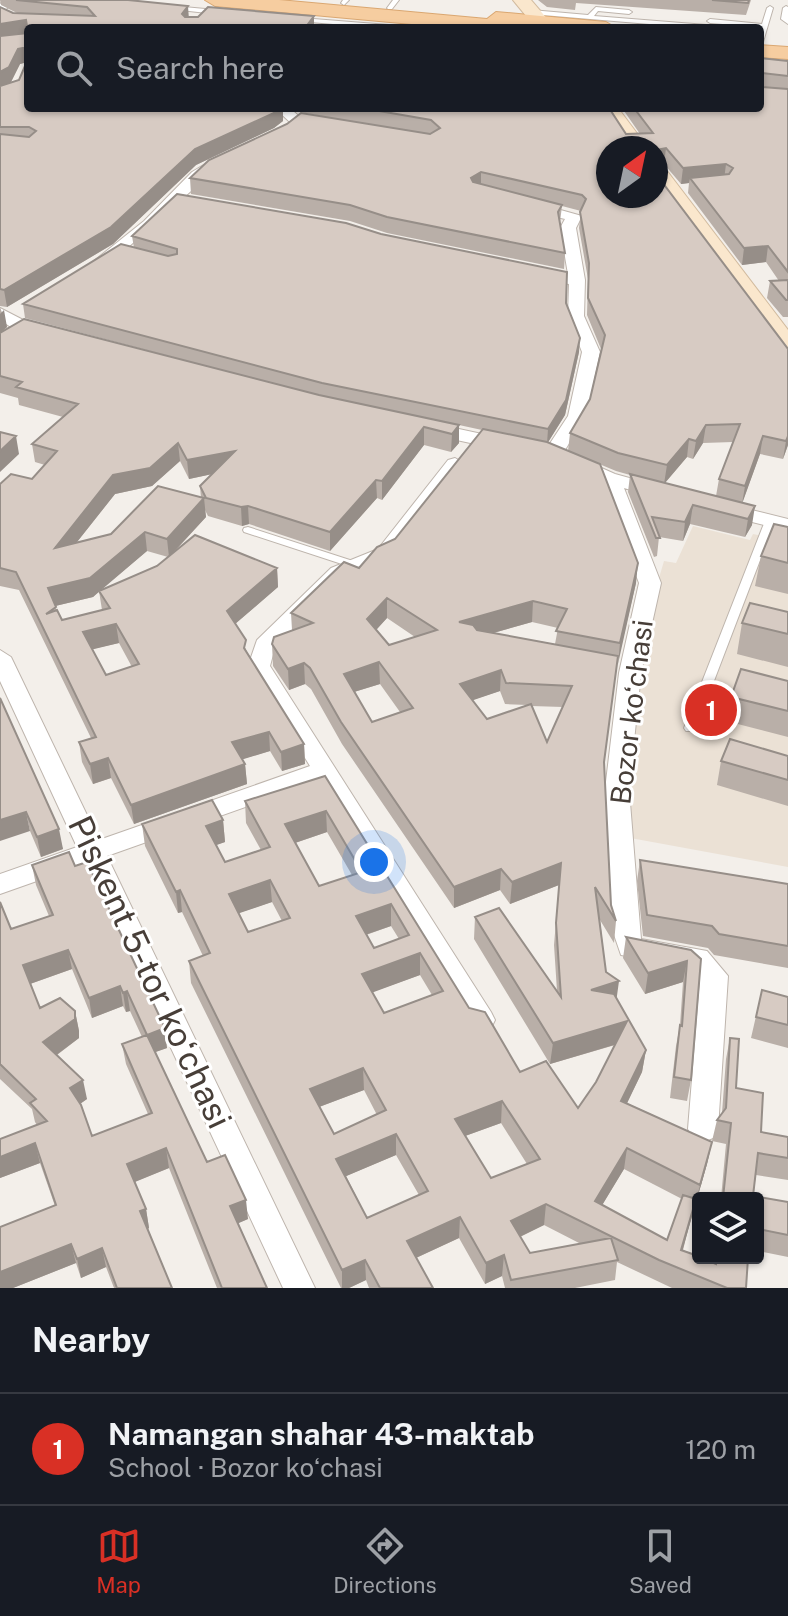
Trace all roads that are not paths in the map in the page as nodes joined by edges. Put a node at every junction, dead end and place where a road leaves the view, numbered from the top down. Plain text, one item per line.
1 (13, 0) edge
2 (311, 0) edge
3 (345, 2) edge
4 (215, 6) edge
5 (165, 7) edge
6 (770, 8) dead end
7 (786, 8) dead end
8 (0, 11) edge
9 (665, 16) dead end
10 (603, 17) edge
11 (390, 18) edge
12 (532, 18) edge
13 (15, 20) edge
14 (788, 22) edge
15 (196, 24) edge
16 (441, 24) edge
17 (461, 24) edge
18 (675, 24) edge
19 (702, 24) edge
20 (764, 27) edge
21 (764, 38) edge
22 (764, 39) edge
23 (788, 45) edge
24 (788, 53) edge
25 (764, 60) edge
26 (788, 63) edge
27 (611, 112) edge
28 (293, 114) edge
29 (339, 129) edge
30 (281, 134) edge
31 (629, 136) edge
32 (226, 159) edge
33 (670, 184) edge
34 (509, 202) edge
35 (89, 270) edge
36 (516, 270) edge
37 (577, 280) junction
38 (14, 320) edge
39 (68, 339) edge
40 (788, 347) edge
41 (414, 425) edge
42 (476, 439) junction
43 (538, 451) junction
44 (608, 478) junction
45 (667, 494) edge
46 (711, 506) edge
47 (779, 523) edge
48 (248, 530) dead end
49 (352, 564) junction
50 (0, 657) edge
51 (690, 728) dead end
52 (325, 770) junction
53 (94, 853) junction
54 (0, 884) edge
55 (481, 1020) edge
56 (703, 1129) dead end
57 (299, 1288) edge

1 - 8 street
2 - 3 main road
3 - 11 main road
4 - 5 lane
4 - 11 main road
4 - 15 street
6 - 20 lane
7 - 14 lane
8 - 13 street
9 - 19 lane
10 - 12 main road
10 - 18 lane
11 - 12 main road
11 - 16 main road
12 - 17 main road
21 - 23 main road
22 - 24 main road
25 - 26 lane
27 - 31 street
28 - 29 street
28 - 30 street
32 - 35 street
33 - 40 street
34 - 37 street
36 - 37 street
37 - 43 street
38 - 39 street
41 - 42 street
42 - 43 street
42 - 49 street
43 - 44 street
44 - 45 street
44 - 56 street, Bozor koʻchasi
46 - 47 street
47 - 51 lane
48 - 49 lane
49 - 52 street
50 - 53 street, Piskent 5-tor koʻchasi
52 - 53 street
52 - 55 street
53 - 54 street
53 - 57 street, Piskent 5-tor koʻchasi

